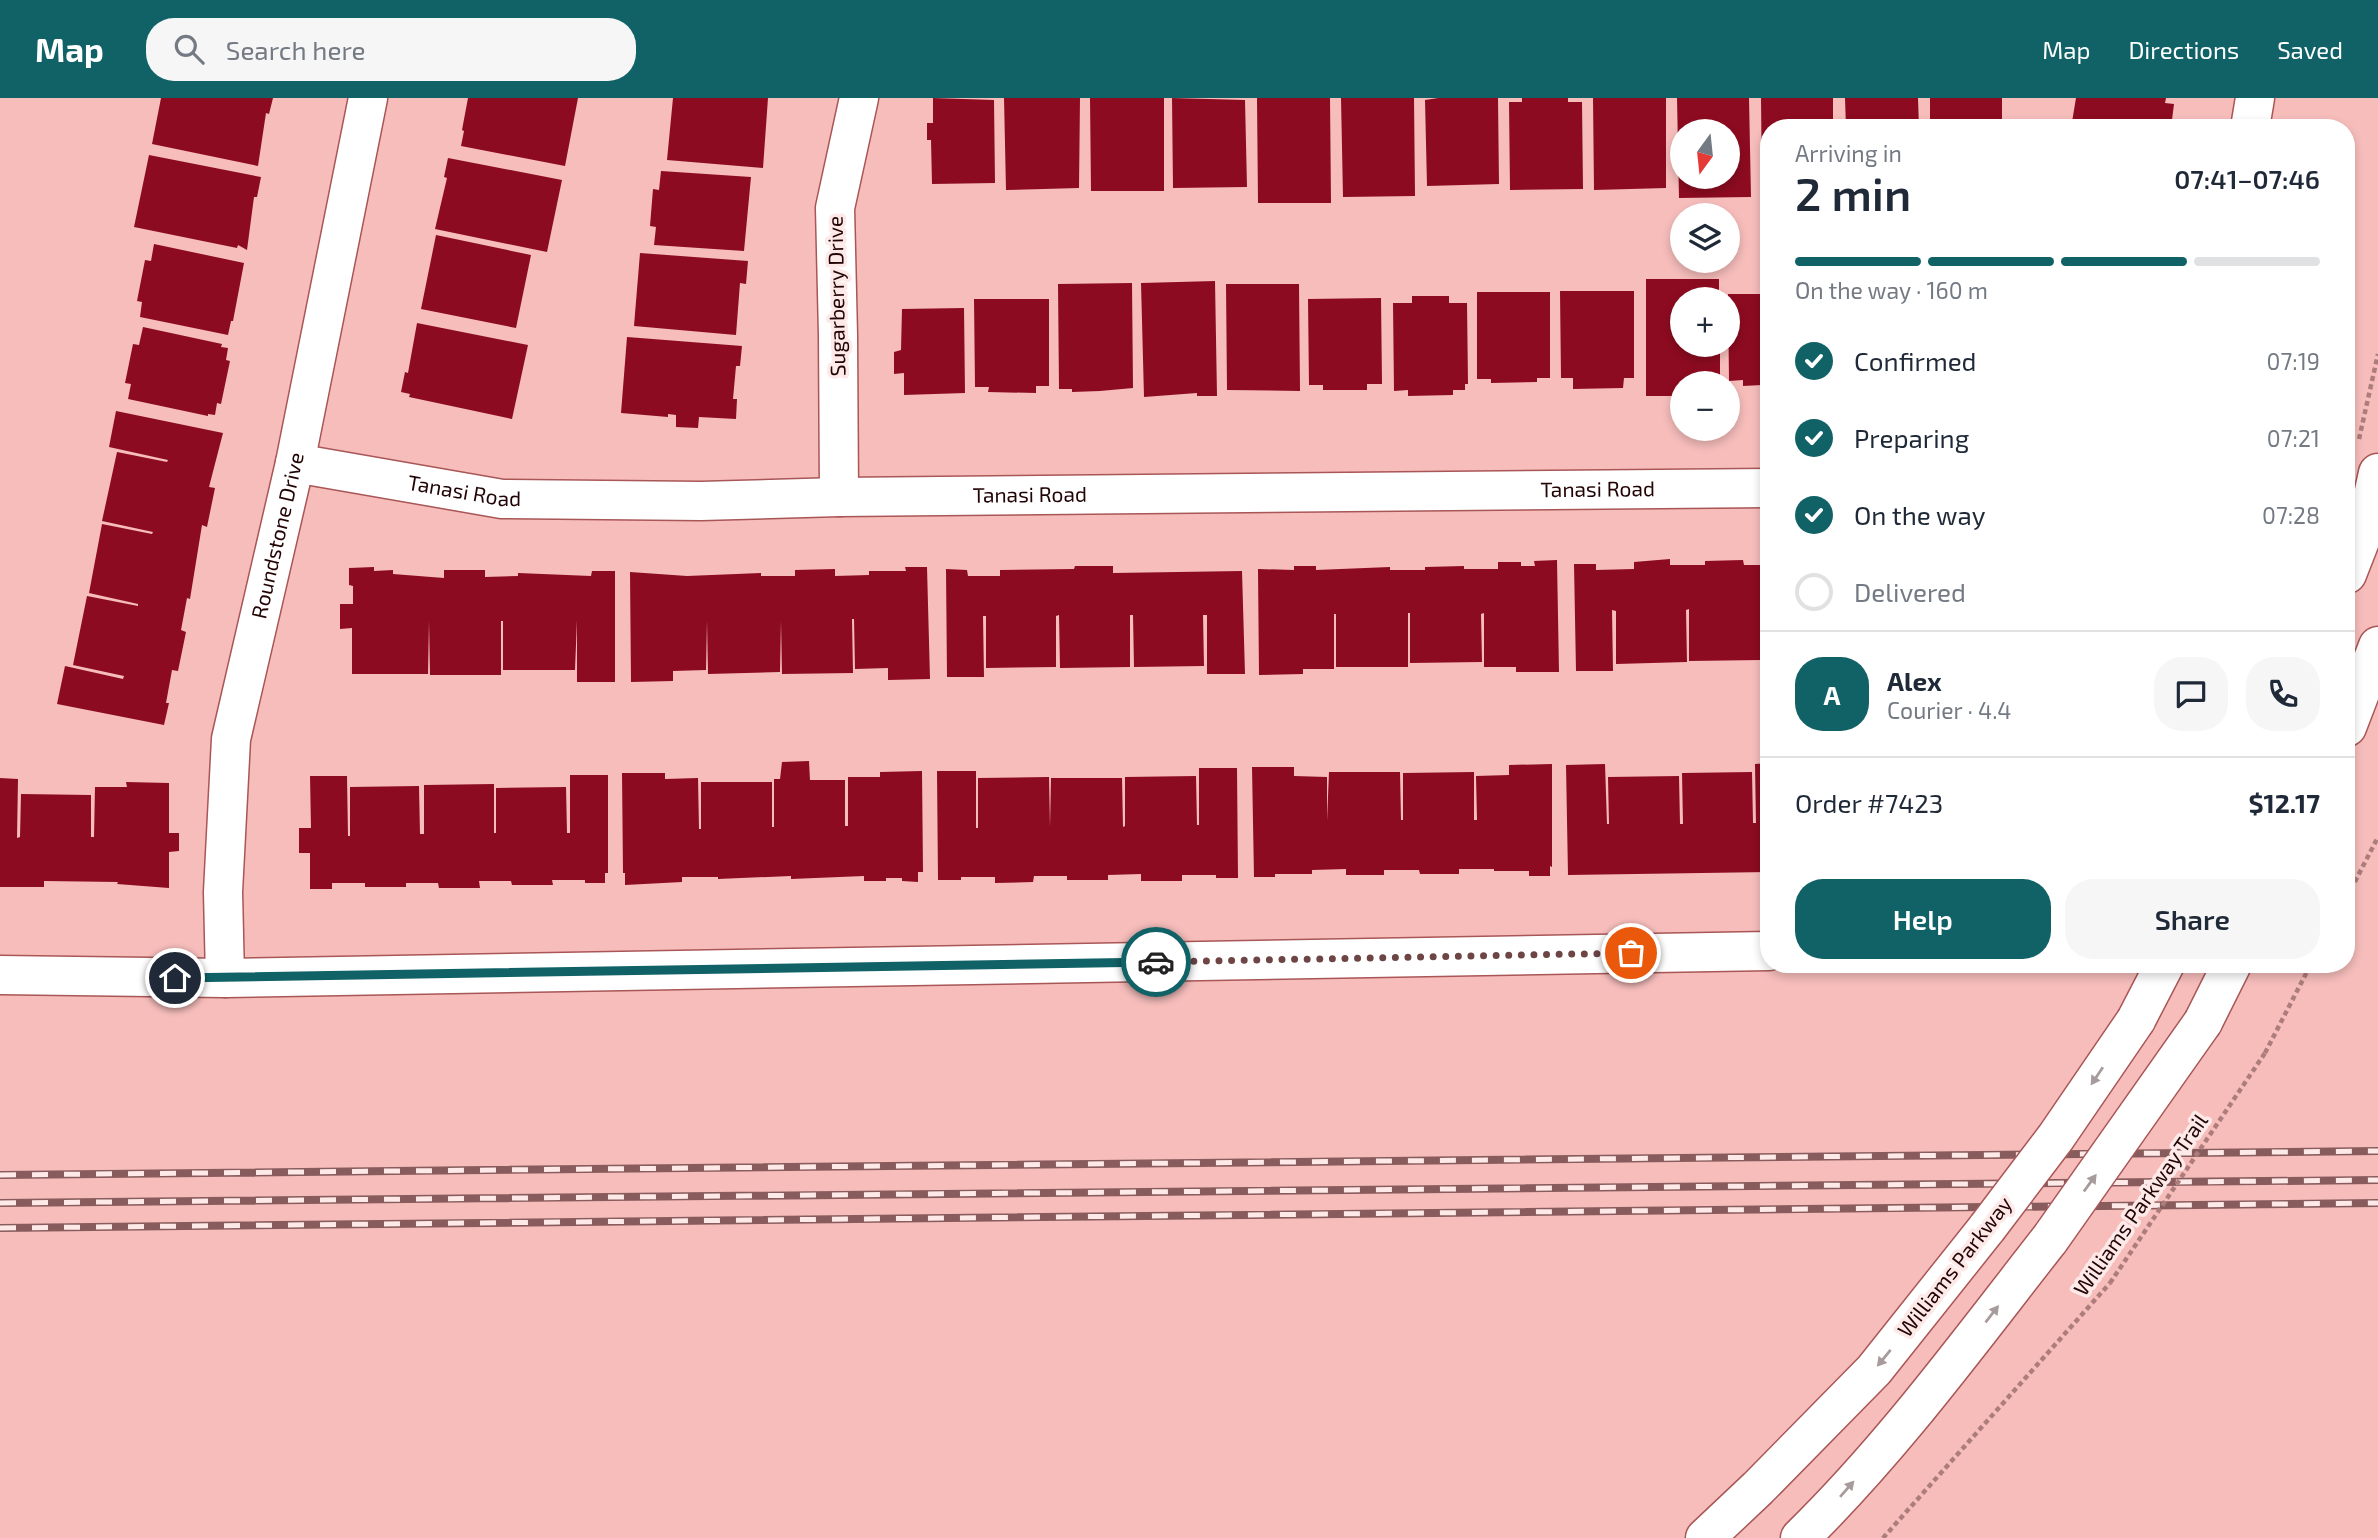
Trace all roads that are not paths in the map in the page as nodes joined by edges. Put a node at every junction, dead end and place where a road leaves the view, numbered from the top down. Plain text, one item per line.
1 (368, 98) edge
2 (859, 98) edge
3 (2255, 98) edge
4 (2252, 119) edge
5 (2367, 461) edge
6 (295, 463) junction
7 (1760, 488) edge
8 (839, 497) junction
9 (2355, 554) edge
10 (2378, 646) edge
11 (2355, 706) edge
12 (1760, 951) edge
13 (2160, 973) edge
14 (2228, 973) edge
15 (0, 975) edge
16 (225, 978) junction
17 (1705, 1538) edge
18 (1800, 1538) edge

1 - 6 street, Roundstone Drive
2 - 8 street, Sugarberry Drive
3 - 4 street
5 - 9 street
6 - 8 street, Tanasi Road
6 - 16 street, Roundstone Drive
7 - 8 street, Tanasi Road
10 - 11 street
12 - 16 street
13 -> 17 street, Williams Parkway, bridge
18 -> 14 street, bridge
15 - 16 street

